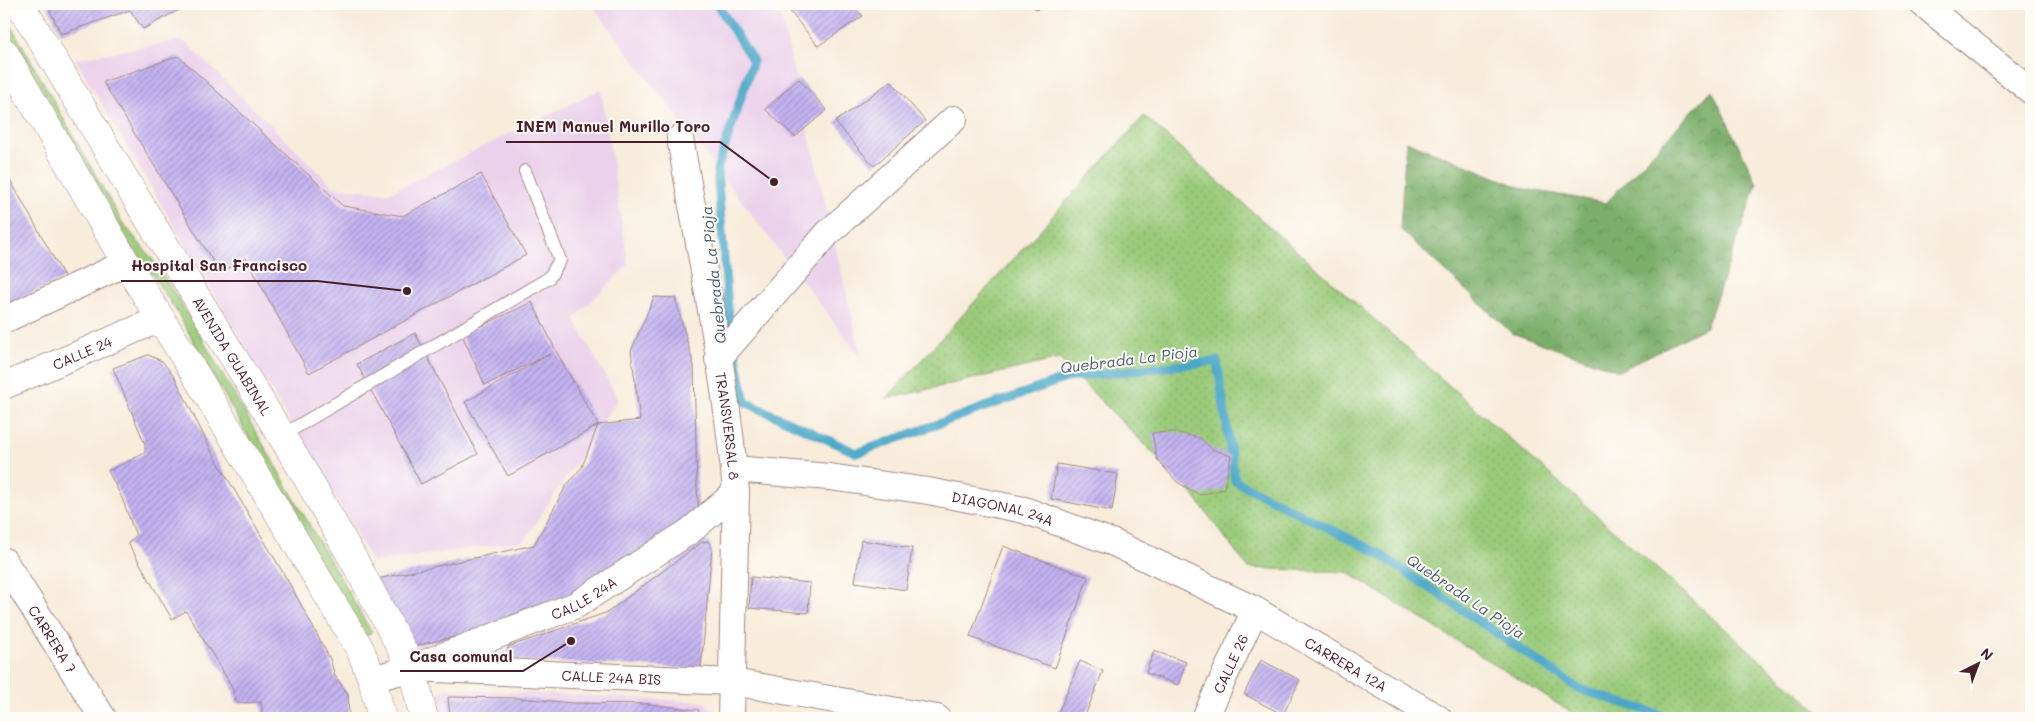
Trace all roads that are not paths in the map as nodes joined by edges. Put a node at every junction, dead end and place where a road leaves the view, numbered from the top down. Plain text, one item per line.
1 (20, 4) edge
2 (1923, 4) edge
3 (4, 52) edge
4 (2031, 91) edge
5 (954, 119) dead end
6 (680, 138) dead end
7 (525, 171) dead end
8 (126, 263) junction
9 (160, 319) junction
10 (4, 320) edge
11 (719, 358) junction
12 (4, 386) edge
13 (281, 436) junction
14 (735, 481) junction
15 (4, 562) edge
16 (1255, 610) junction
17 (412, 668) junction
18 (372, 679) junction
19 (733, 682) junction
20 (103, 718) edge
21 (382, 718) edge
22 (424, 718) edge
23 (731, 718) edge
24 (937, 718) edge
25 (1205, 718) edge
26 (1438, 718) edge

1 - 13 main road, AVENIDA GUABINAL
2 - 4 street
3 - 8 main road
5 - 11 street
6 - 11 street, TRANSVERSAL 8
7 - 13 lane
8 - 9 main road
8 - 10 street
9 - 12 street, CALLE 24
9 - 18 main road
11 - 14 street, TRANSVERSAL 8
13 - 17 main road, AVENIDA GUABINAL
14 - 16 street, DIAGONAL 24A
14 - 17 street, CALLE 24A
14 - 19 street, TRANSVERSAL 8
15 - 20 street, CARRERA 7
16 - 25 street, CALLE 26
16 - 26 street, CARRERA 12A
17 - 18 street, CALLE 24A BIS
17 - 19 street, CALLE 24A BIS
17 - 22 main road, AVENIDA GUABINAL
18 - 21 main road
19 - 23 street, TRANSVERSAL 8
19 - 24 street, CALLE 24A BIS

